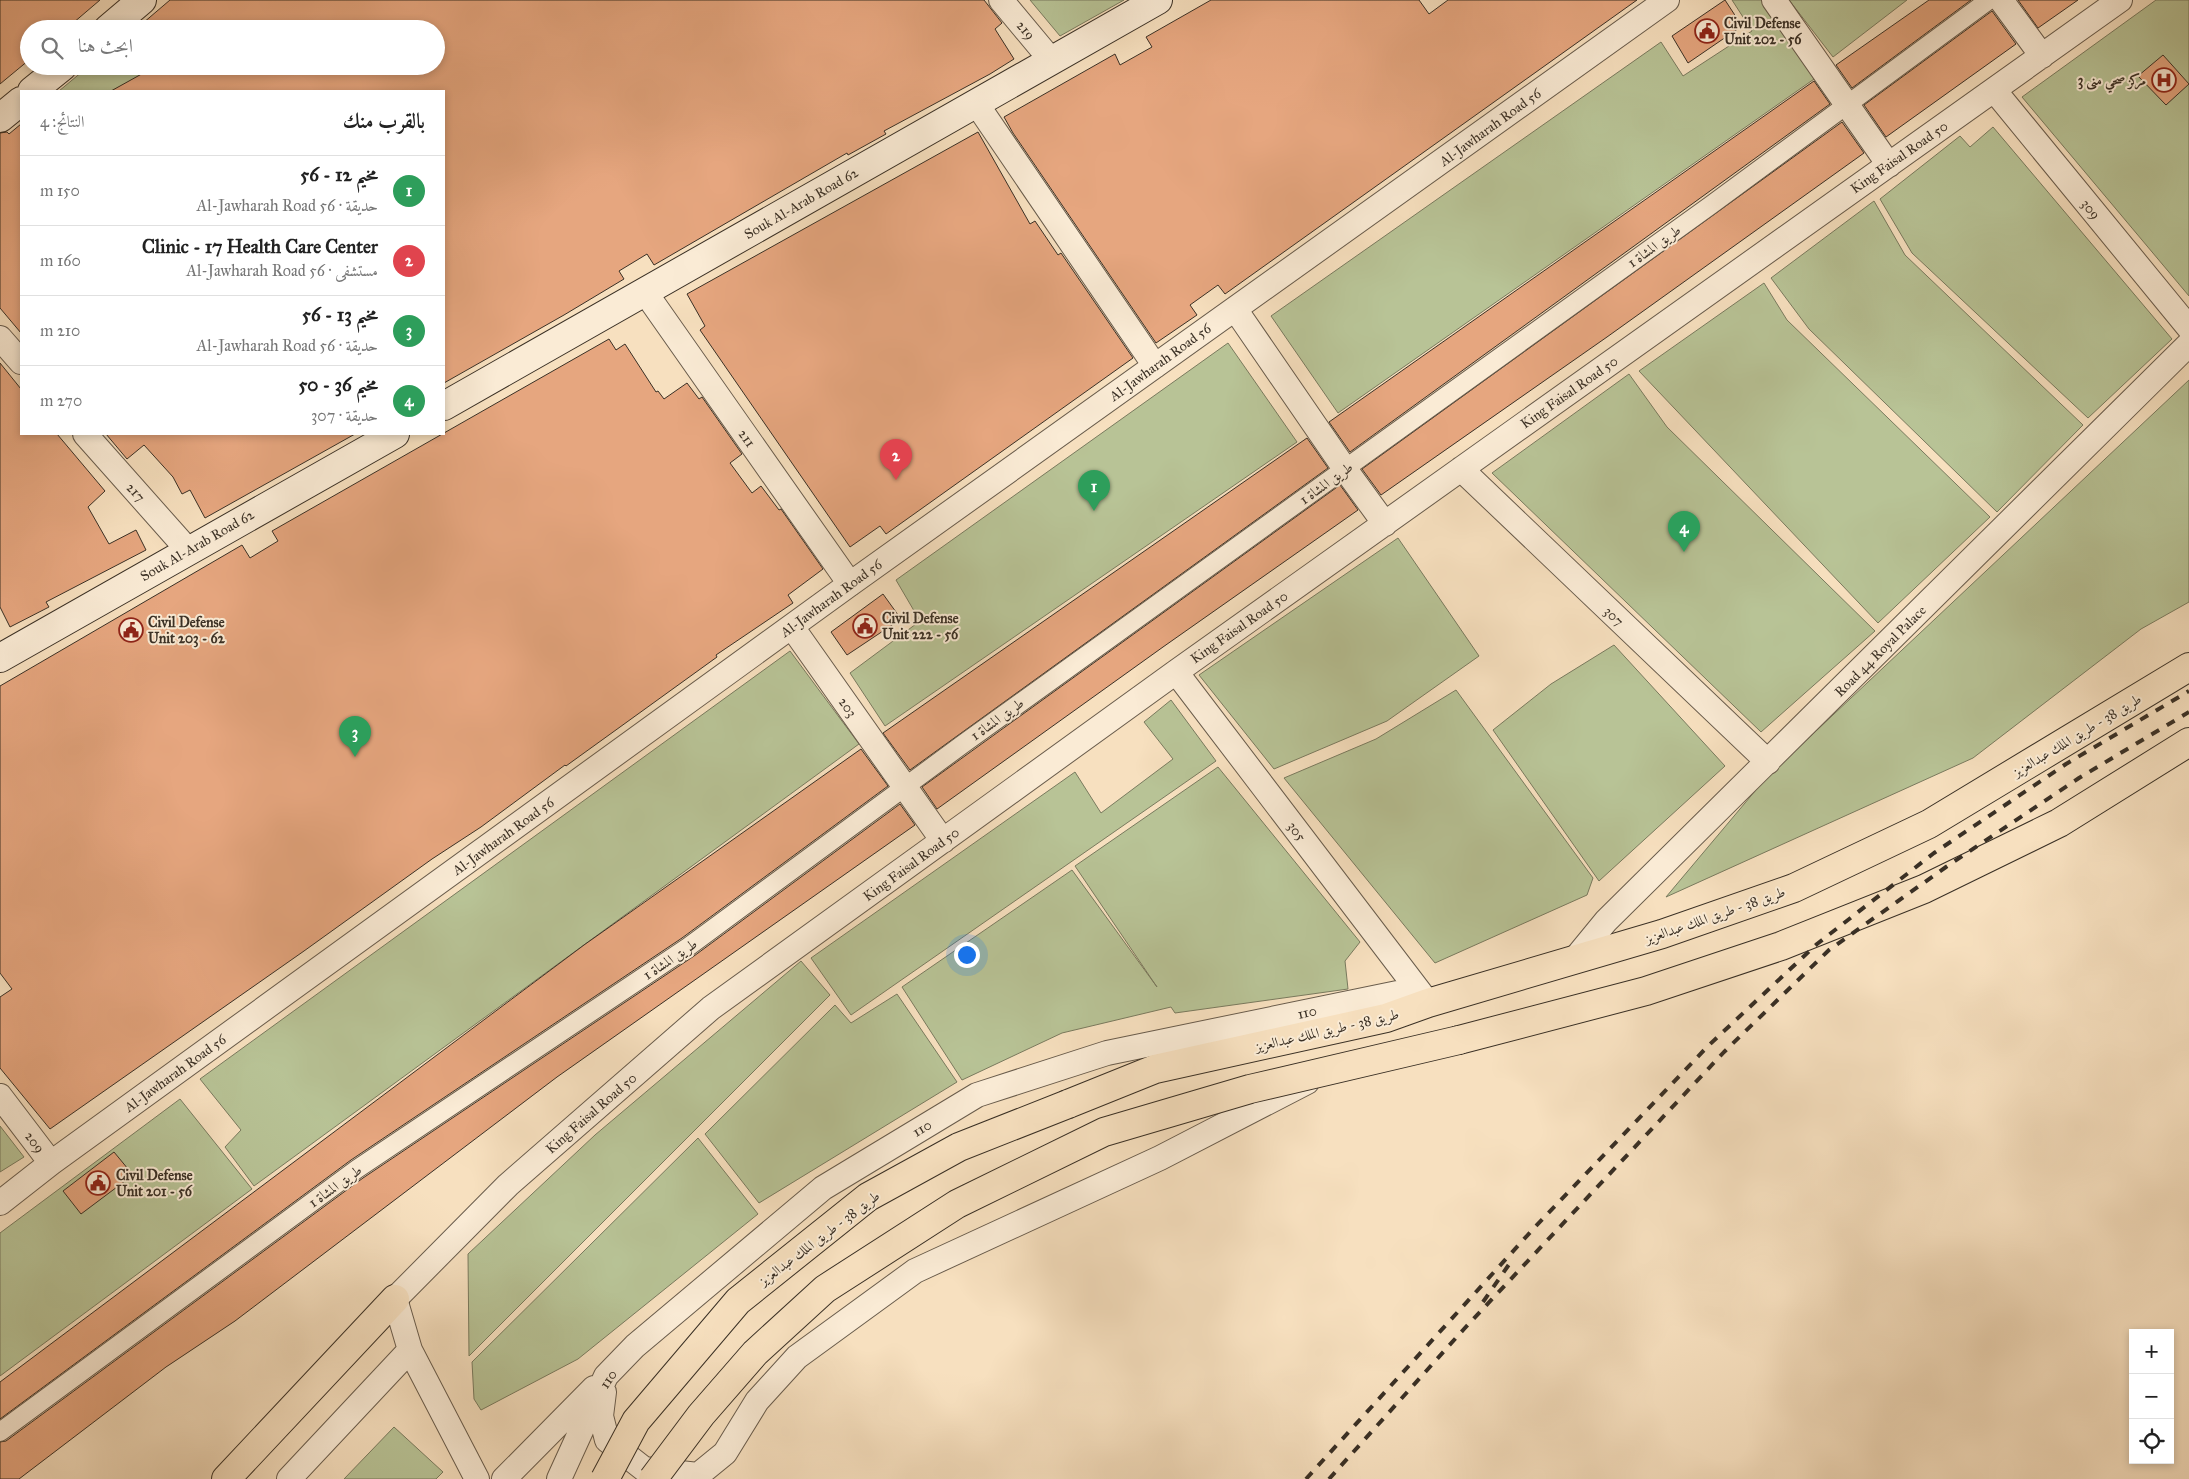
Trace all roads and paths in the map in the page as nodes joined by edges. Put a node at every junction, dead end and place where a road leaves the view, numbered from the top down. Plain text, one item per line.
1 (142, 0) edge
2 (1001, 0) edge
3 (1158, 0) edge
4 (1774, 0) edge
5 (1989, 0) edge
6 (2001, 0) edge
7 (2120, 0) edge
8 (1661, 2) edge
9 (119, 20) edge
10 (2042, 56) junction
11 (1051, 60) junction
12 (51, 75) edge
13 (33, 90) edge
14 (1994, 90) junction
15 (20, 101) edge
16 (976, 103) junction
17 (1847, 105) junction
18 (0, 118) edge
19 (1889, 165) junction
20 (645, 292) junction
21 (1235, 309) junction
22 (2189, 328) edge
23 (0, 338) edge
24 (2189, 344) edge
25 (20, 361) edge
26 (1154, 366) junction
27 (445, 405) edge
28 (86, 435) edge
29 (393, 435) edge
30 (1345, 469) junction
31 (1461, 470) junction
32 (1385, 524) junction
33 (188, 550) junction
34 (850, 584) junction
35 (792, 627) junction
36 (0, 658) edge
37 (2189, 667) edge
38 (1176, 672) junction
39 (2189, 742) edge
40 (1768, 762) junction
41 (904, 787) junction
42 (943, 841) junction
43 (1574, 960) junction
44 (1423, 996) junction
45 (1328, 1071) junction
46 (0, 1096) edge
47 (51, 1163) junction
48 (0, 1203) edge
49 (394, 1299) junction
50 (410, 1350) junction
51 (606, 1376) junction
52 (0, 1432) edge
53 (226, 1479) edge
54 (289, 1479) edge
55 (477, 1479) edge
56 (504, 1479) edge
57 (559, 1479) edge
58 (605, 1479) edge
59 (654, 1479) edge

1 - 9 main road
2 - 11 street, 219
3 - 11 main road, Souk Al-Arab Road 62
4 - 17 street
5 - 17 street, طريق المشاة 1
6 - 10 street
7 - 10 street, King Faisal Road 50
8 - 21 street, Al-Jawharah Road 56
10 - 14 street, King Faisal Road 50
11 - 16 main road, Souk Al-Arab Road 62
12 - 13 main road
14 - 19 street, King Faisal Road 50
14 - 22 street, 309
15 - 18 main road
16 - 20 main road, Souk Al-Arab Road 62
16 - 26 street
17 - 19 street
17 - 30 street, طريق المشاة 1
19 - 31 street, King Faisal Road 50
20 - 27 main road, Souk Al-Arab Road 62
20 - 34 street, 211
21 - 26 street, Al-Jawharah Road 56
21 - 30 street
23 - 25 street
24 - 40 street, Road 44 Royal Palace
26 - 34 street, Al-Jawharah Road 56
28 - 33 street, 217
29 - 33 main road, Souk Al-Arab Road 62
30 - 32 street
30 - 41 street, طريق المشاة 1
31 - 32 street, King Faisal Road 50
31 - 40 street, 307
32 - 38 street, King Faisal Road 50
33 - 36 main road, Souk Al-Arab Road 62
34 - 35 street, Al-Jawharah Road 56
35 - 41 street, 203
35 - 47 street, Al-Jawharah Road 56
37 - 43 main road, طريق 38 - طريق الملك عبدالعزيز
38 - 42 street, King Faisal Road 50
38 - 44 street, 305
39 - 45 main road, bridge
40 - 43 street, Road 44 Royal Palace
41 - 42 street, 203
41 - 52 street, طريق المشاة 1
42 - 49 street, King Faisal Road 50
43 - 44 main road, طريق 38 - طريق الملك عبدالعزيز
44 - 51 street, 110
44 - 58 main road, طريق 38 - طريق الملك عبدالعزيز, bridge
45 - 51 street
45 - 59 main road, bridge
46 - 47 street, 209
47 - 48 street, Al-Jawharah Road 56
49 - 50 street
49 - 53 main road
50 - 54 street
50 - 55 street
51 - 56 street
51 - 57 street, 110

